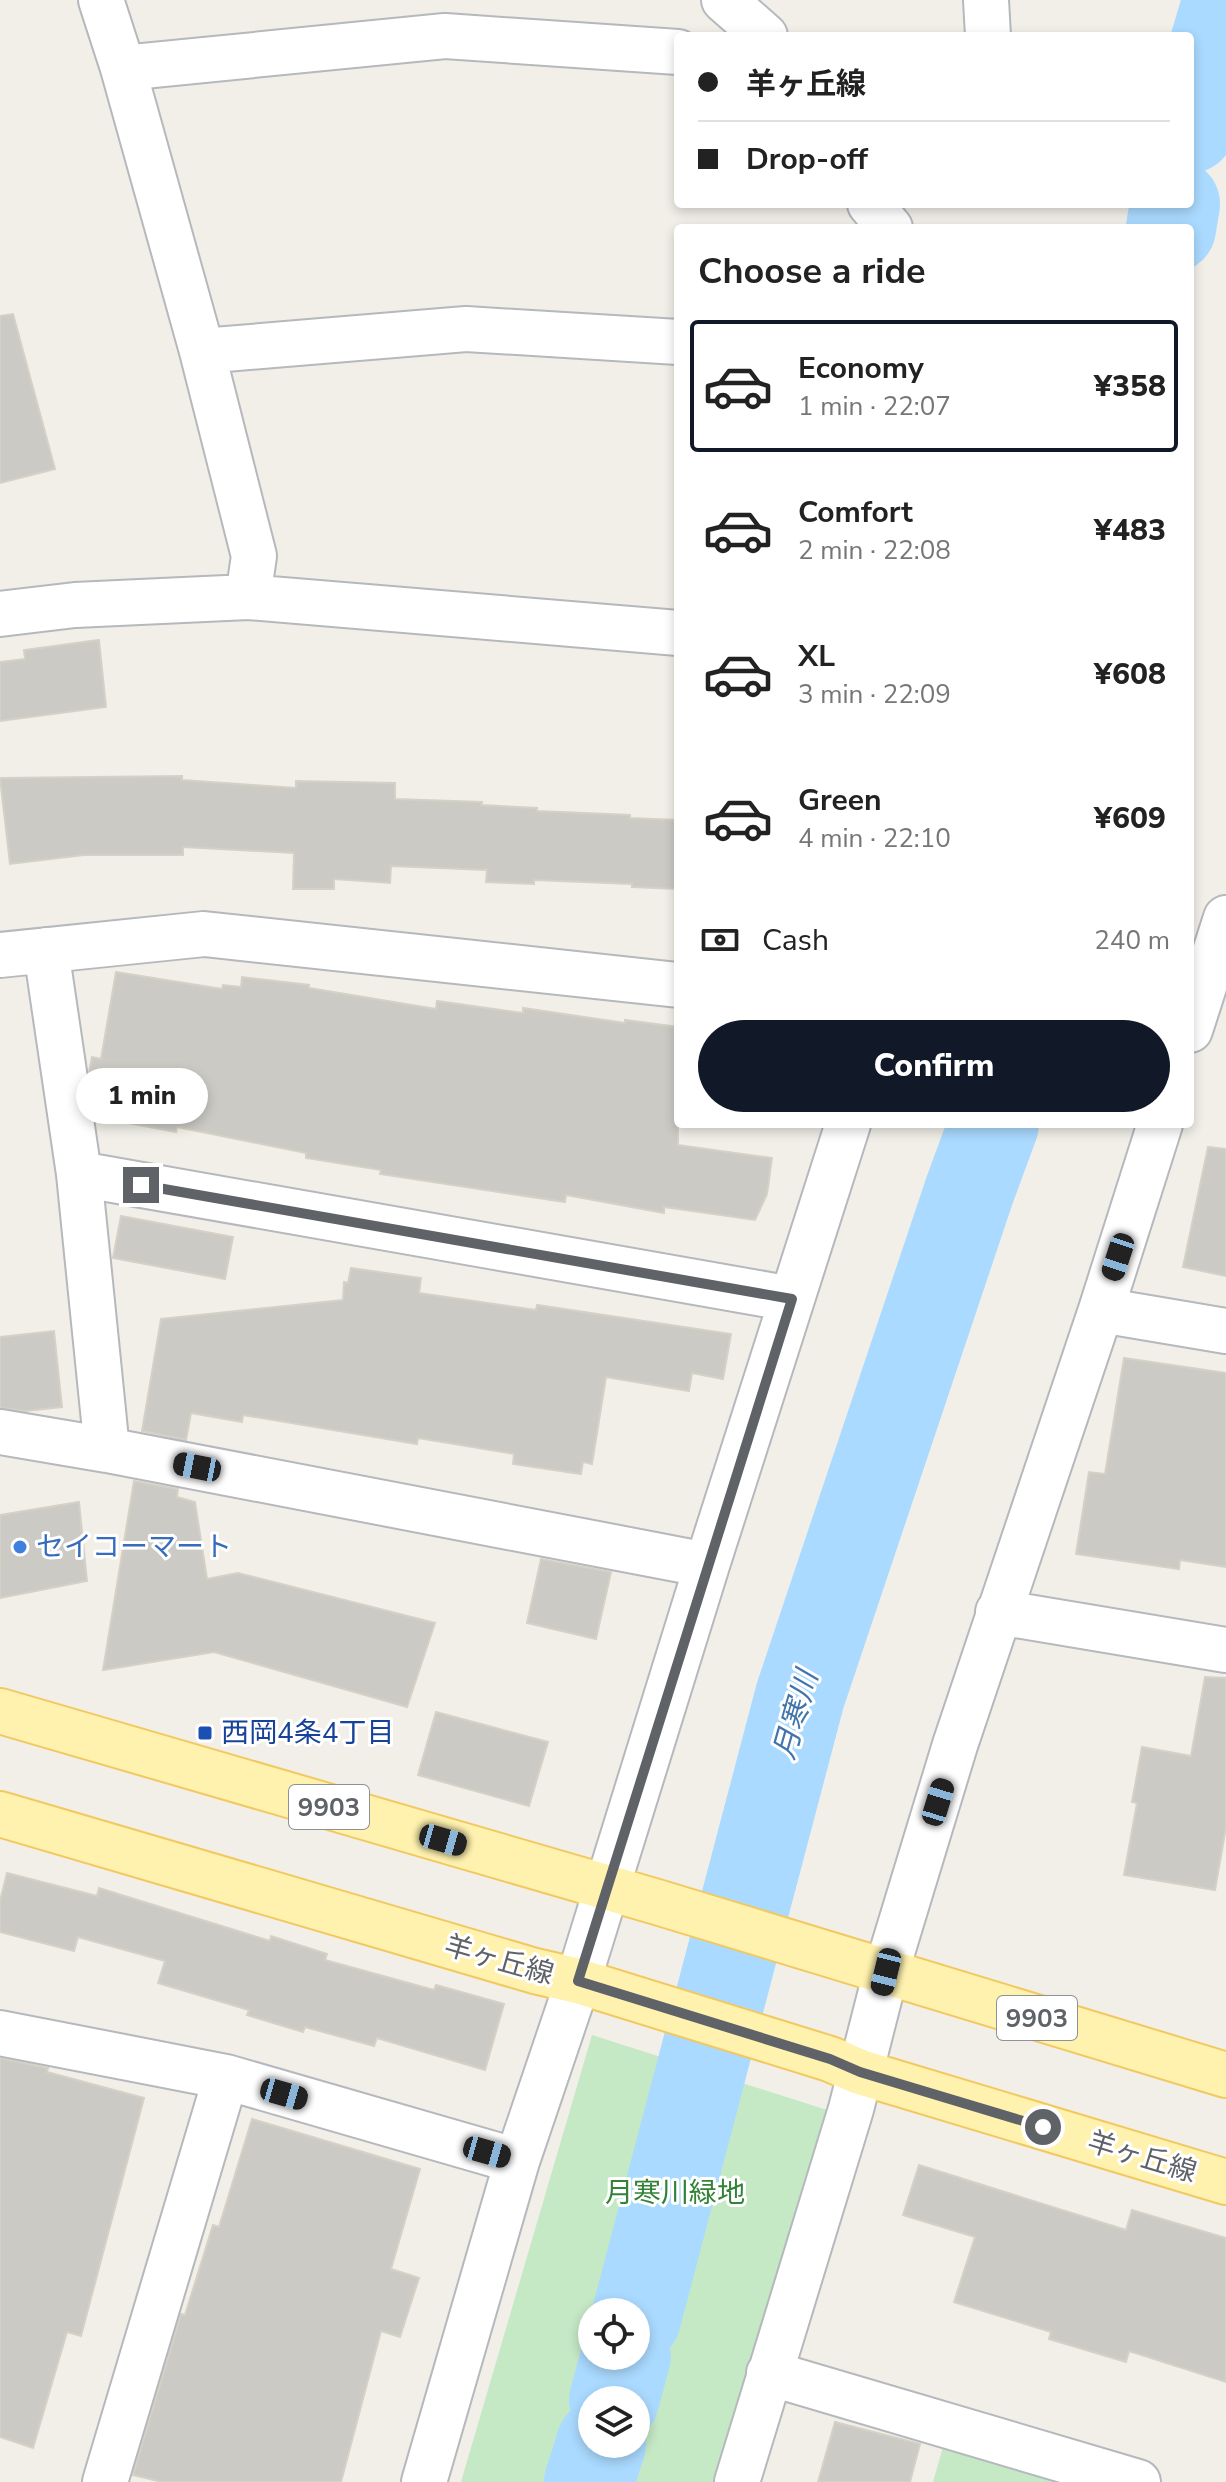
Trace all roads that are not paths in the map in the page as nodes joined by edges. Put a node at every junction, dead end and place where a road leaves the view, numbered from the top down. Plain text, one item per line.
1 (101, 0) edge
2 (724, 0) edge
3 (986, 0) edge
4 (760, 32) edge
5 (988, 32) edge
6 (674, 52) edge
7 (123, 68) junction
8 (873, 208) edge
9 (887, 224) edge
10 (674, 342) edge
11 (202, 351) junction
12 (248, 597) junction
13 (0, 614) edge
14 (674, 633) edge
15 (1226, 918) edge
16 (46, 950) junction
17 (0, 955) edge
18 (674, 985) edge
19 (1200, 1019) edge
20 (847, 1128) edge
21 (1159, 1128) edge
22 (79, 1174) junction
23 (792, 1299) junction
24 (1101, 1310) junction
25 (1226, 1331) edge
26 (0, 1432) edge
27 (107, 1450) junction
28 (707, 1565) junction
29 (998, 1612) junction
30 (1226, 1650) edge
31 (0, 1711) edge
32 (0, 1814) edge
33 (606, 1888) junction
34 (867, 1966) junction
35 (578, 1981) junction
36 (0, 2033) edge
37 (845, 2066) junction
38 (1226, 2075) edge
39 (226, 2077) junction
40 (517, 2161) junction
41 (1226, 2182) edge
42 (769, 2373) junction
43 (105, 2482) edge
44 (424, 2482) edge
45 (737, 2482) edge
46 (1138, 2482) edge

1 - 7 street
2 - 4 street
3 - 5 street
6 - 7 street
7 - 11 street
8 - 9 street
10 - 11 street
11 - 12 street
12 - 13 street
12 - 14 street
15 - 19 street
16 - 17 street
16 - 18 street
16 - 22 street
20 - 23 street
21 - 24 street
22 - 23 street
22 - 27 street
23 - 28 street
24 - 25 street
24 - 29 street
26 - 27 street
27 - 28 street
28 - 33 street
29 - 30 street
29 - 34 street
31 - 33 main road, 9903
32 - 35 main road, 羊ヶ丘線
33 - 34 main road, 9903
33 - 35 street
34 - 37 street
34 - 38 main road, 9903
35 - 37 main road, 羊ヶ丘線
35 - 40 street
36 - 39 street
37 - 41 main road, 羊ヶ丘線
37 - 42 street
39 - 40 street
39 - 43 street
40 - 44 street
42 - 45 street
42 - 46 street

